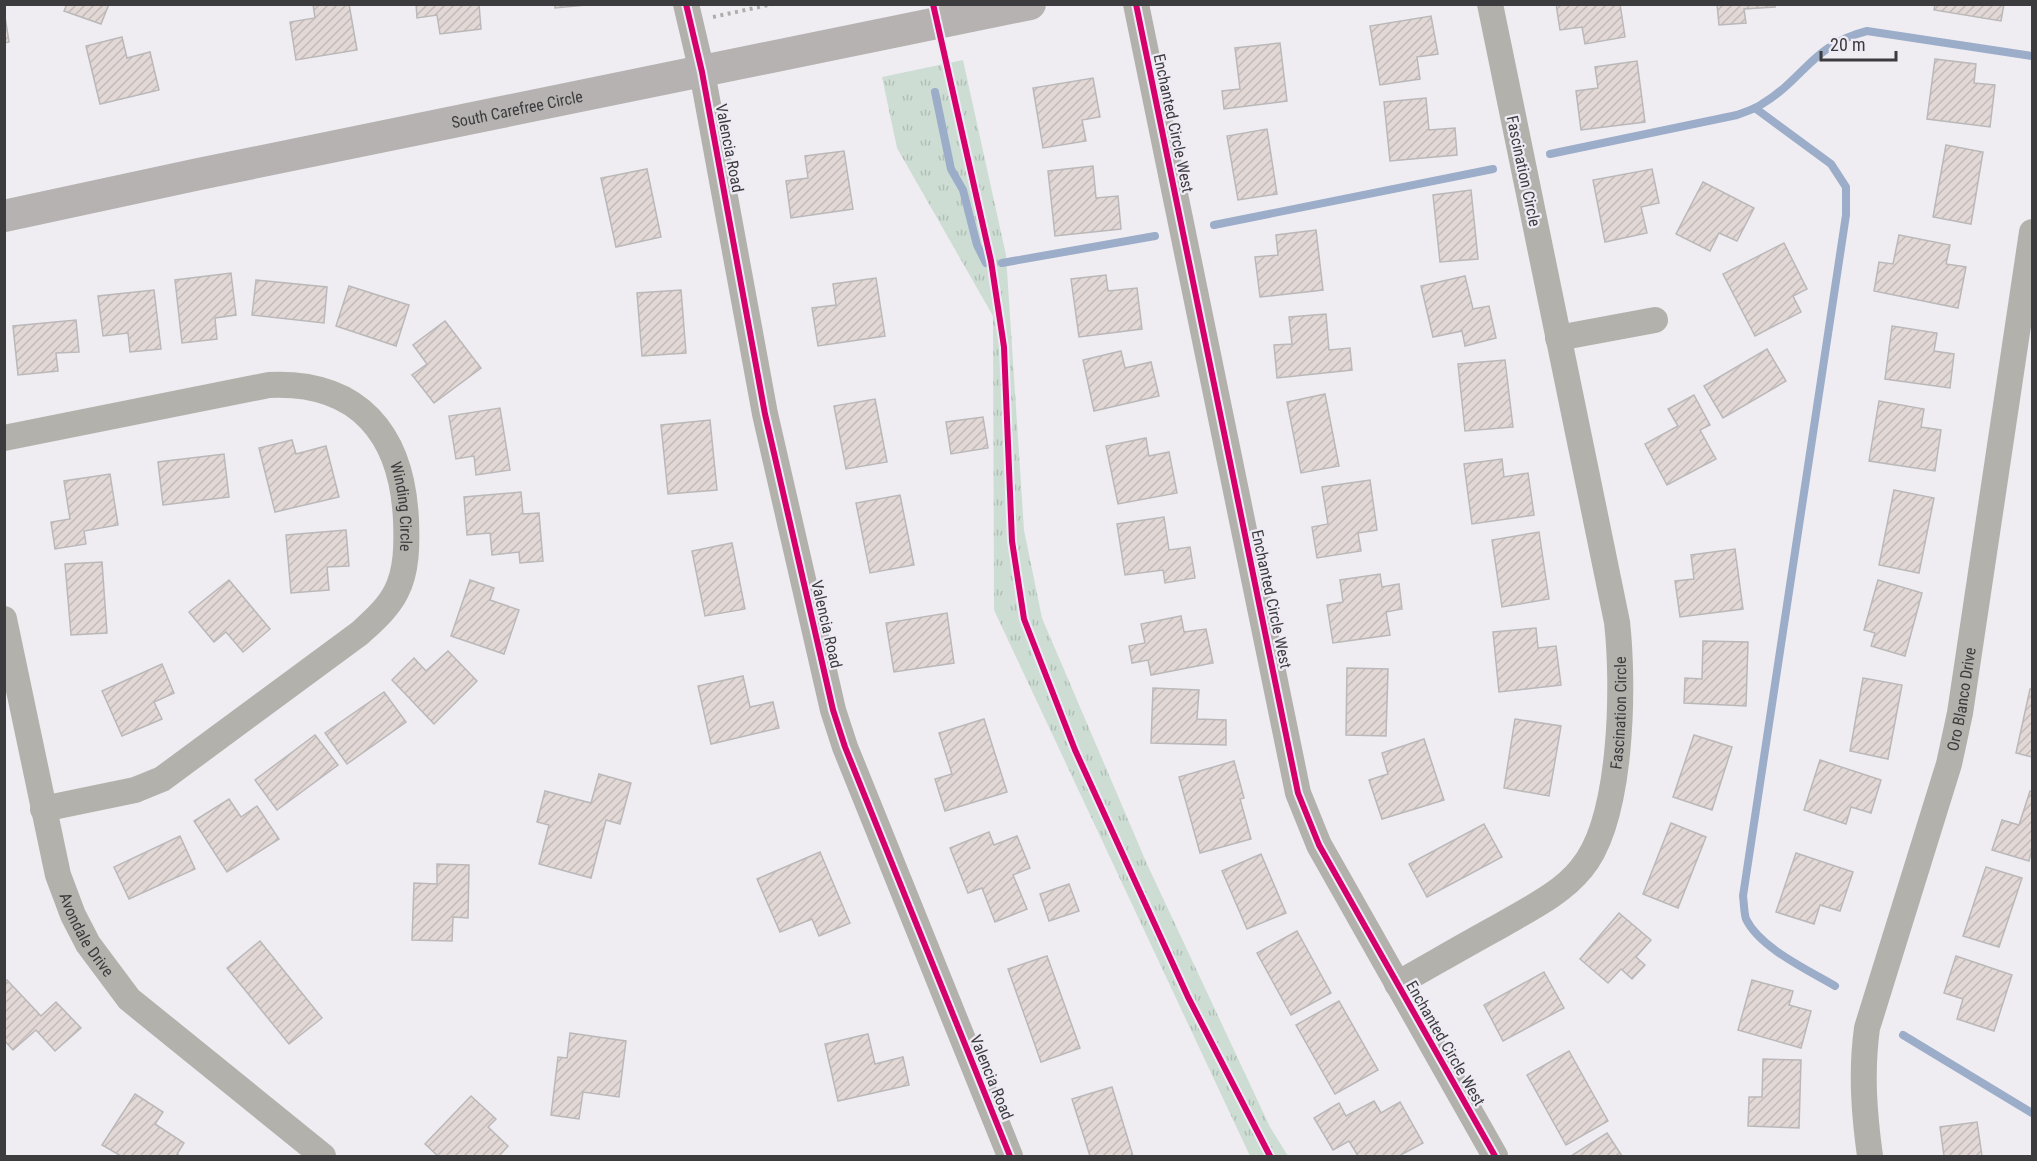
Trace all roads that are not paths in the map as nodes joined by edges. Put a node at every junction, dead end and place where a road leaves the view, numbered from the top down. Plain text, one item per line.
1 (686, 4) edge
2 (1030, 4) edge
3 (1136, 4) edge
4 (1490, 4) edge
5 (702, 72) junction
6 (4, 216) edge
7 (2032, 232) edge
8 (1655, 320) dead end
9 (1558, 338) junction
10 (4, 438) edge
11 (4, 619) edge
12 (43, 809) junction
13 (1397, 984) junction
14 (323, 1156) edge
15 (1010, 1156) edge
16 (1495, 1156) edge
17 (1870, 1156) edge

1 - 5 street, Valencia Road
2 - 5 main road, South Carefree Circle
3 - 13 street, Enchanted Circle West
4 - 9 street, Fascination Circle
5 - 6 main road, South Carefree Circle
5 - 15 street, Valencia Road
7 - 17 street, Oro Blanco Drive
8 - 9 street
9 - 13 street, Fascination Circle
10 - 12 street, Winding Circle
11 - 12 street, Avondale Drive
12 - 14 street, Avondale Drive
13 - 16 street, Enchanted Circle West

